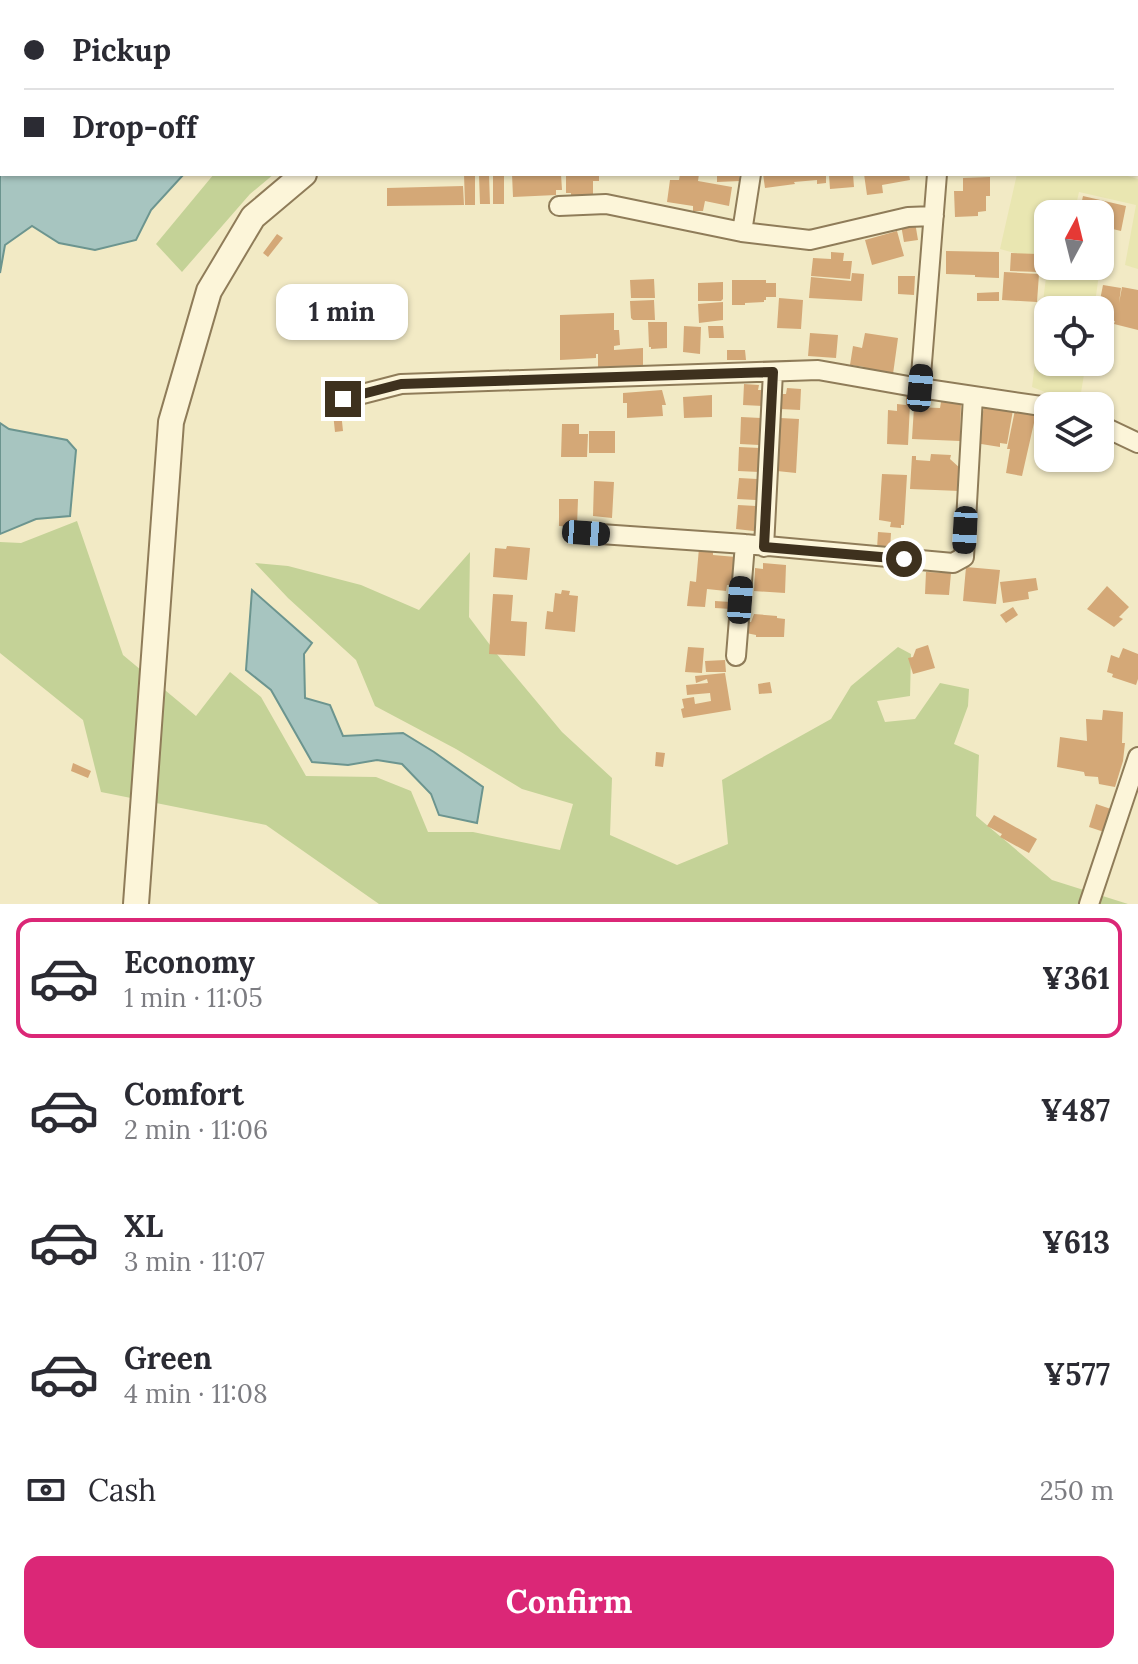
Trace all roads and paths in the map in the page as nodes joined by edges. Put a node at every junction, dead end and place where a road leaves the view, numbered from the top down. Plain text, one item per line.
1 (302, 176) edge
2 (751, 176) edge
3 (937, 176) edge
4 (559, 206) dead end
5 (934, 216) junction
6 (742, 232) junction
7 (773, 372) junction
8 (920, 388) junction
9 (973, 396) junction
10 (343, 399) dead end
11 (1034, 405) edge
12 (1114, 432) edge
13 (1138, 443) edge
14 (586, 533) dead end
15 (745, 544) junction
16 (764, 547) junction
17 (736, 656) dead end
18 (1138, 757) edge
19 (136, 904) edge
20 (1089, 904) edge

1 - 19 street
2 - 6 street
3 - 5 street
4 - 6 street
5 - 6 street
5 - 8 street
7 - 8 street
7 - 10 street
7 - 16 street
8 - 9 street
9 - 11 street
9 - 16 street
12 - 13 street
14 - 15 street
15 - 16 street
15 - 17 street
18 - 20 street

